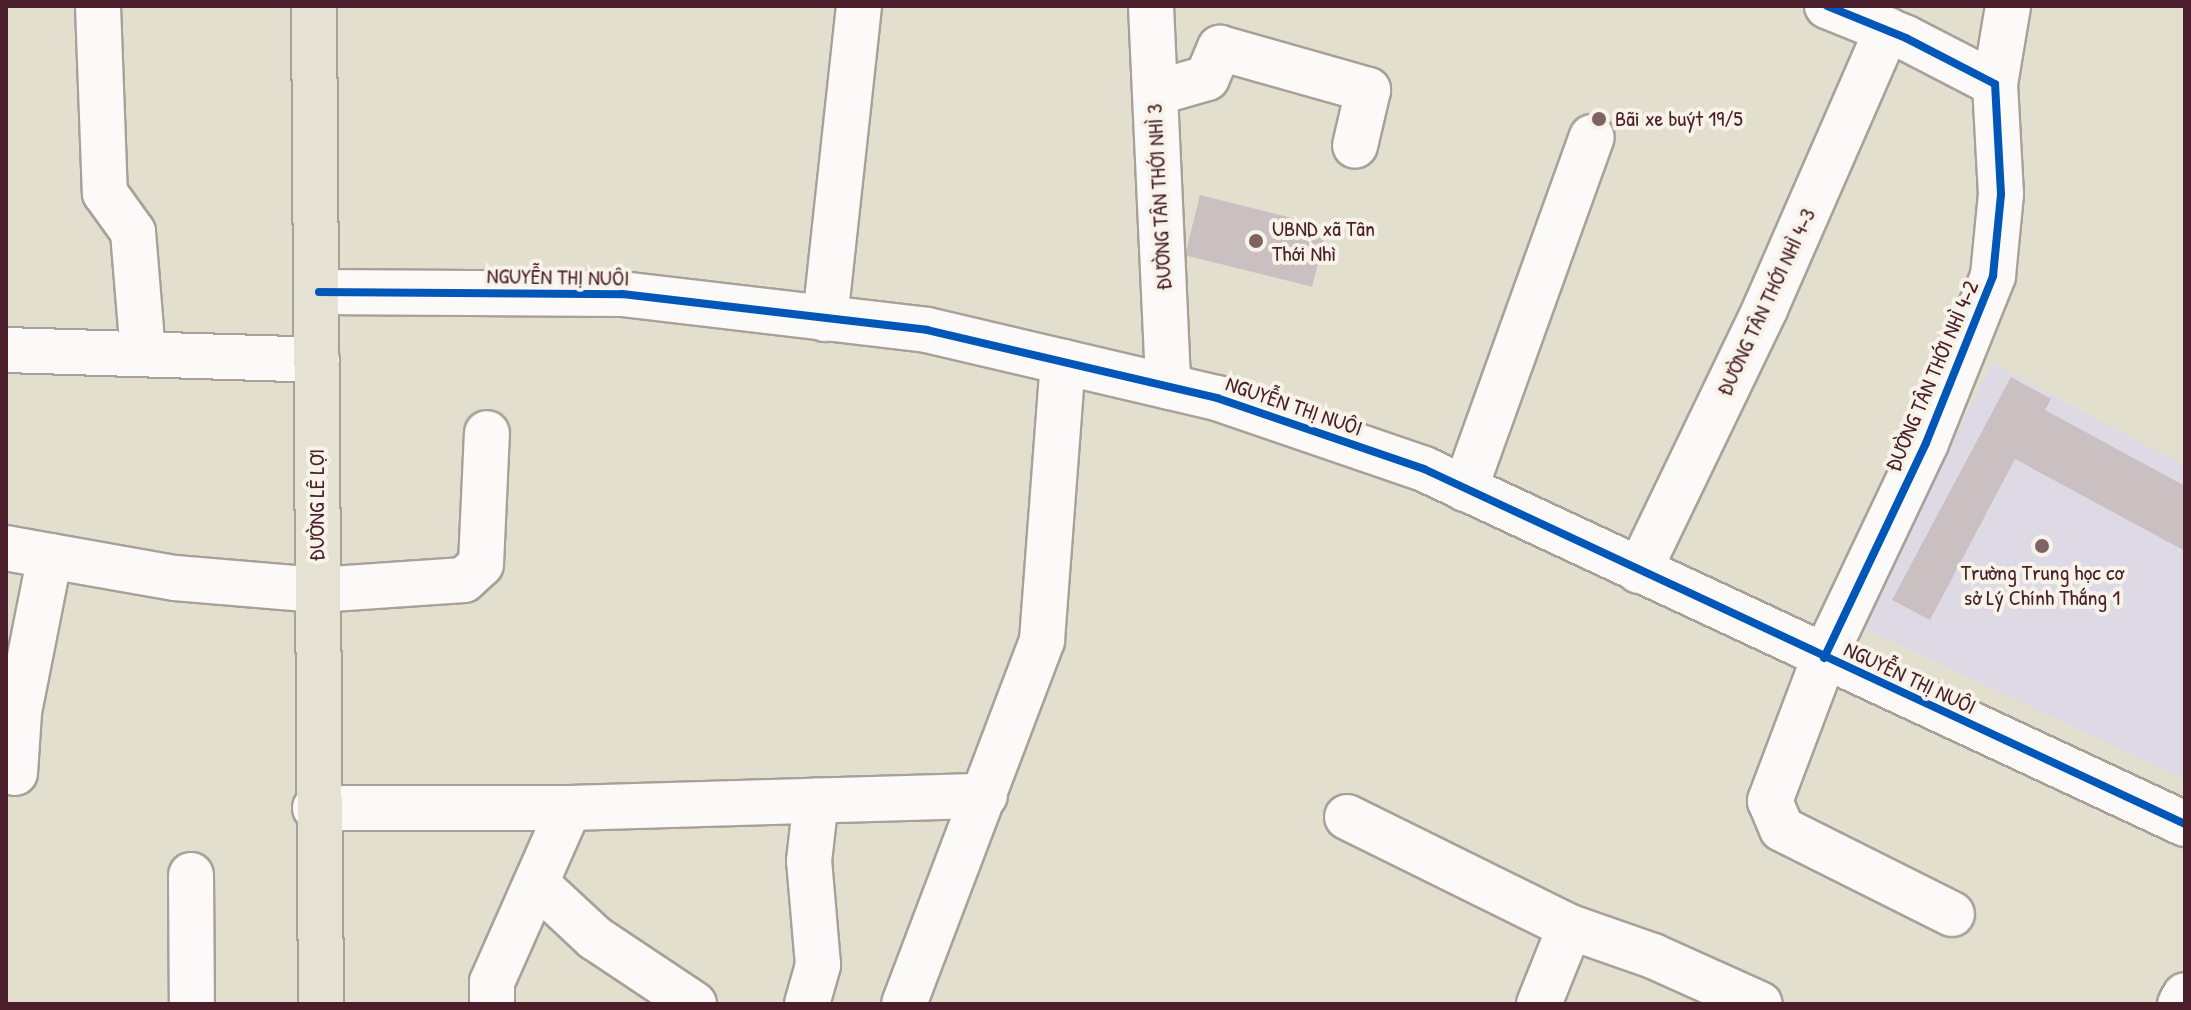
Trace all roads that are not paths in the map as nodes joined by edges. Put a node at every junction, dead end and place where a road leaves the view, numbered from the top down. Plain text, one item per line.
1 (98, 6) edge
2 (314, 6) edge
3 (859, 6) edge
4 (1151, 6) edge
5 (1827, 6) edge
6 (2008, 6) edge
7 (1887, 30) junction
8 (1995, 84) junction
9 (1155, 93) junction
10 (1592, 137) dead end
11 (1355, 146) dead end
12 (319, 292) junction
13 (825, 319) junction
14 (6, 350) edge
15 (143, 354) junction
16 (317, 360) junction
17 (1063, 362) junction
18 (1168, 387) junction
19 (487, 433) dead end
20 (1465, 489) junction
21 (6, 548) edge
22 (50, 556) junction
23 (1639, 571) junction
24 (317, 590) junction
25 (1824, 658) junction
26 (15, 773) dead end
27 (985, 796) junction
28 (816, 800) junction
29 (315, 808) junction
30 (569, 808) junction
31 (1347, 817) dead end
32 (2185, 824) edge
33 (191, 875) dead end
34 (537, 884) junction
35 (1952, 914) dead end
36 (1570, 927) junction
37 (2185, 995) edge
38 (192, 1004) edge
39 (321, 1004) edge
40 (492, 1004) edge
41 (694, 1004) edge
42 (807, 1004) edge
43 (904, 1004) edge
44 (1539, 1004) edge
45 (1760, 1004) edge
46 (2180, 1004) edge

1 - 15 street
2 - 12 main road, ĐƯỜNG LÊ LỢI
3 - 13 street
4 - 9 street, ĐƯỜNG TÂN THỚI NHÌ 3
5 - 7 street
6 - 8 street, ĐƯỜNG TÂN THỚI NHÌ 4-2
7 - 8 street
7 - 23 street, ĐƯỜNG TÂN THỚI NHÌ 4-3
8 - 25 street, ĐƯỜNG TÂN THỚI NHÌ 4-2
9 - 11 street
9 - 18 street, ĐƯỜNG TÂN THỚI NHÌ 3
10 - 20 street
12 - 13 street, NGUYỄN THỊ NUÔI
12 - 16 main road, ĐƯỜNG LÊ LỢI
13 - 17 street, NGUYỄN THỊ NUÔI
14 - 15 street
15 - 16 street
16 - 24 main road, ĐƯỜNG LÊ LỢI
17 - 18 street, NGUYỄN THỊ NUÔI
17 - 27 street
18 - 20 street, NGUYỄN THỊ NUÔI
19 - 24 street
20 - 23 street, NGUYỄN THỊ NUÔI
21 - 22 street
22 - 24 street
22 - 26 street
23 - 25 street, NGUYỄN THỊ NUÔI
24 - 29 main road, ĐƯỜNG LÊ LỢI
25 - 32 street, NGUYỄN THỊ NUÔI
25 - 35 street, ĐƯỜNG TÂN THỚI NHÌ 4-2
27 - 28 street
27 - 43 street
28 - 30 street
28 - 42 street
29 - 30 street
29 - 39 main road, ĐƯỜNG LÊ LỢI
30 - 34 street
31 - 36 street
33 - 38 street
34 - 40 street
34 - 41 street
36 - 44 street
36 - 45 street
37 - 46 street

